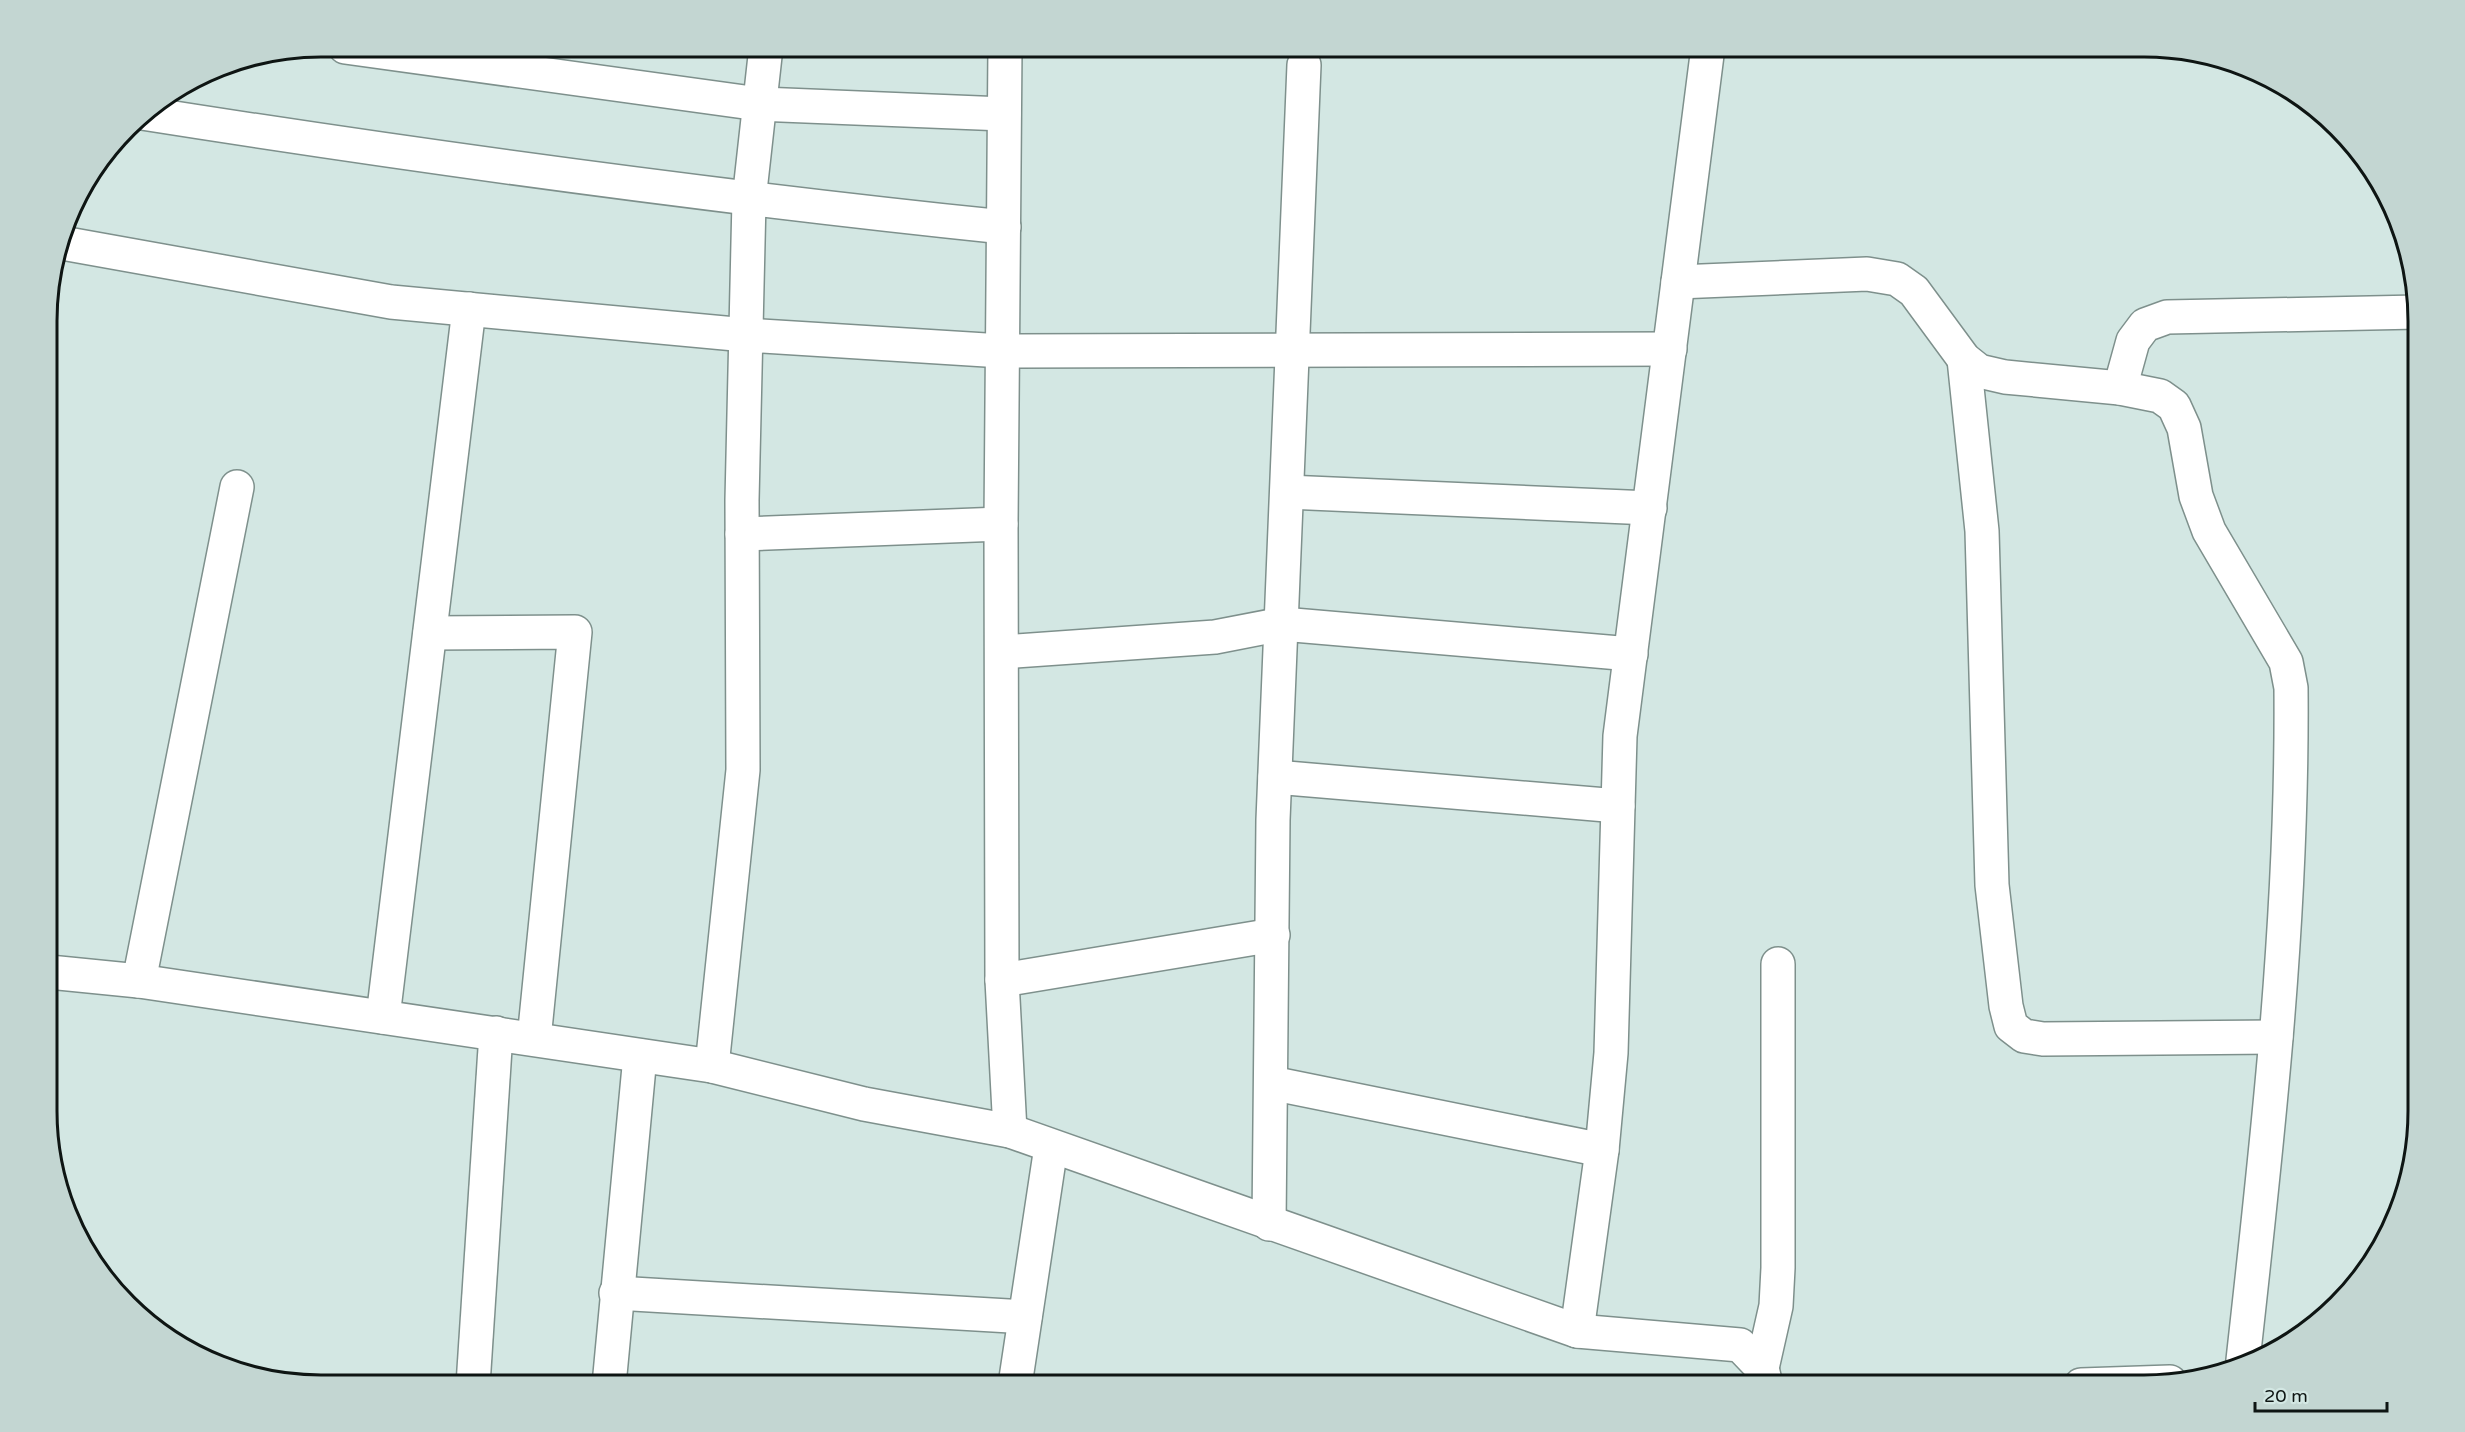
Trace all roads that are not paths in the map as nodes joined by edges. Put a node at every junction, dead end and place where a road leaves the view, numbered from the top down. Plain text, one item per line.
1 (424, 57) edge
2 (764, 57) edge
3 (1005, 57) edge
4 (1707, 57) edge
5 (1304, 64) dead end
6 (759, 104) junction
7 (1004, 114) junction
8 (155, 115) edge
9 (749, 200) junction
10 (1004, 227) junction
11 (68, 244) edge
12 (1678, 282) junction
13 (469, 309) junction
14 (2408, 312) edge
15 (746, 335) junction
16 (1293, 349) junction
17 (1670, 349) junction
18 (1002, 351) junction
19 (1964, 359) junction
20 (2120, 388) junction
21 (237, 487) dead end
22 (1287, 492) junction
23 (1650, 508) junction
24 (1001, 524) junction
25 (742, 534) junction
26 (1282, 624) junction
27 (430, 633) junction
28 (1002, 652) junction
29 (1631, 654) junction
30 (1275, 777) junction
31 (1618, 806) junction
32 (1273, 935) junction
33 (1778, 964) dead end
34 (57, 973) edge
35 (1002, 980) junction
36 (139, 981) junction
37 (382, 1017) junction
38 (496, 1033) junction
39 (2276, 1037) junction
40 (534, 1039) junction
41 (640, 1056) junction
42 (712, 1066) junction
43 (1271, 1083) junction
44 (1010, 1131) junction
45 (1051, 1147) junction
46 (1602, 1150) junction
47 (1269, 1224) junction
48 (616, 1293) junction
49 (1025, 1317) junction
50 (1577, 1331) junction
51 (2244, 1356) edge
52 (474, 1375) edge
53 (610, 1375) edge
54 (1016, 1375) edge
55 (1763, 1375) edge
56 (1764, 1375) edge

1 - 6 street
2 - 6 street
3 - 7 street
4 - 12 street
5 - 16 street
6 - 7 street
6 - 9 street
7 - 10 street
8 - 9 street
9 - 10 street
9 - 15 street
10 - 18 street
11 - 13 street
12 - 17 street
12 - 19 street
13 - 15 street
13 - 27 street
14 - 20 street
15 - 18 street
15 - 25 street
16 - 17 street
16 - 18 street
16 - 22 street
17 - 23 street
18 - 24 street
19 - 20 street
19 - 39 street
20 - 39 street
21 - 36 street
22 - 23 street
22 - 26 street
23 - 29 street
24 - 25 street
24 - 28 street
25 - 42 street
26 - 28 street
26 - 29 street
26 - 30 street
27 - 37 street
27 - 40 street
28 - 35 street
29 - 31 street
30 - 31 street
30 - 32 street
31 - 46 street
32 - 35 street
32 - 43 street
33 - 56 street
34 - 36 street
35 - 44 street
36 - 37 street
37 - 38 street
38 - 40 street
38 - 52 street
39 - 51 street
40 - 41 street
41 - 42 street
41 - 48 street
42 - 44 street
43 - 46 street
43 - 47 street
44 - 45 street
45 - 47 street
45 - 49 street
46 - 50 street
47 - 50 street
48 - 49 street
48 - 53 street
49 - 54 street
50 - 55 street

